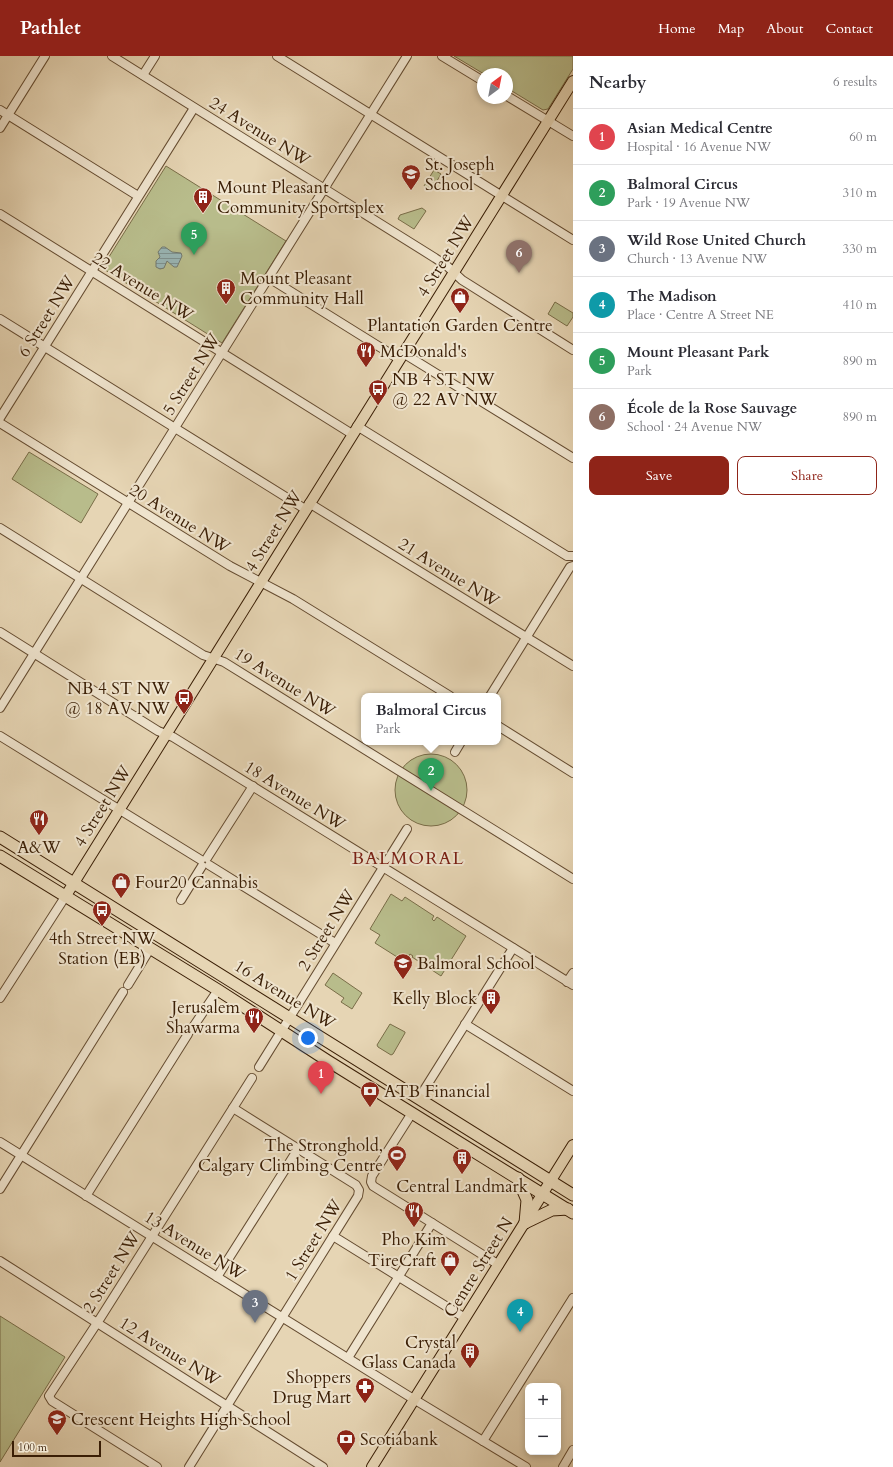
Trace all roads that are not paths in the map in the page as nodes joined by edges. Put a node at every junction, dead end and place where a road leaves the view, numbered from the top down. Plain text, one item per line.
1 (45, 56) edge
2 (112, 56) edge
3 (155, 56) edge
4 (277, 56) edge
5 (408, 56) edge
6 (442, 56) edge
7 (143, 75) junction
8 (477, 77) edge
9 (573, 80) edge
10 (513, 100) edge
11 (194, 108) junction
12 (0, 110) edge
13 (371, 114) junction
14 (8, 115) junction
15 (548, 121) junction
16 (0, 128) edge
17 (573, 136) edge
18 (324, 189) junction
19 (501, 195) junction
20 (138, 196) junction
21 (0, 214) edge
22 (573, 240) edge
23 (91, 272) junction
24 (453, 272) junction
25 (269, 278) junction
26 (0, 319) edge
27 (45, 347) junction
28 (573, 350) edge
29 (221, 352) junction
30 (401, 356) junction
31 (0, 418) edge
32 (0, 423) edge
33 (175, 428) junction
34 (355, 430) junction
35 (573, 458) edge
36 (128, 503) junction
37 (307, 506) junction
38 (0, 528) edge
39 (573, 556) edge
40 (573, 566) edge
41 (81, 578) junction
42 (260, 582) junction
43 (0, 632) edge
44 (526, 637) junction
45 (34, 653) junction
46 (212, 658) junction
47 (573, 666) edge
48 (445, 693) edge
49 (492, 693) edge
50 (0, 708) edge
51 (501, 728) edge
52 (166, 734) junction
53 (0, 736) edge
54 (459, 745) edge
55 (455, 752) dead end
56 (573, 772) edge
57 (253, 786) junction
58 (118, 809) junction
59 (407, 829) dead end
60 (0, 837) edge
61 (0, 856) edge
62 (205, 862) junction
63 (383, 867) junction
64 (573, 879) edge
65 (73, 882) junction
66 (64, 897) junction
67 (181, 900) dead end
68 (336, 943) junction
69 (513, 948) junction
70 (150, 949) junction
71 (573, 973) edge
72 (570, 983) edge
73 (218, 990) junction
74 (0, 998) edge
75 (289, 1017) junction
76 (466, 1024) junction
77 (281, 1031) junction
78 (259, 1067) dead end
79 (252, 1078) dead end
80 (573, 1091) edge
81 (419, 1098) junction
82 (233, 1108) junction
83 (412, 1113) junction
84 (0, 1142) edge
85 (573, 1145) edge
86 (298, 1149) junction
87 (21, 1155) junction
88 (518, 1178) junction
89 (551, 1181) junction
90 (0, 1190) edge
91 (543, 1194) junction
92 (573, 1195) edge
93 (86, 1196) junction
94 (570, 1211) edge
95 (432, 1223) junction
96 (525, 1223) junction
97 (152, 1236) junction
98 (333, 1236) junction
99 (0, 1261) edge
100 (499, 1265) junction
101 (217, 1277) junction
102 (399, 1277) junction
103 (573, 1298) edge
104 (282, 1317) junction
105 (465, 1318) junction
106 (97, 1323) junction
107 (348, 1358) junction
108 (414, 1399) junction
109 (227, 1406) junction
110 (483, 1441) junction
111 (573, 1450) edge
112 (157, 1467) edge
113 (189, 1467) edge
114 (323, 1467) edge
115 (372, 1467) edge
116 (526, 1467) edge
117 (563, 1467) edge

1 - 14 street
2 - 7 street, 24 Avenue NW
3 - 7 street
4 - 13 street
5 - 13 street, 5 Street NW
6 - 8 street
7 - 11 street, 24 Avenue NW
9 - 15 main road, 4 Street NW
10 - 15 street
11 - 18 street, 24 Avenue NW
11 - 20 street, 6 Street NW
12 - 14 street
13 - 18 street, 5 Street NW
13 - 19 street
14 - 16 street
14 - 20 street
15 - 17 street
15 - 19 main road, 4 Street NW
18 - 24 street, 24 Avenue NW
18 - 25 street, 5 Street NW
19 - 22 street
19 - 24 main road, 4 Street NW
20 - 23 street, 6 Street NW
21 - 23 street, 22 Avenue NW
23 - 27 street, 6 Street NW
23 - 29 street, 22 Avenue NW
24 - 28 street, 24 Avenue NW
24 - 30 main road, 4 Street NW
25 - 29 street, 5 Street NW
25 - 30 street
26 - 27 street, 21 Avenue NW
27 - 31 street, 6 Street NW
27 - 33 street, 21 Avenue NW
29 - 33 street, 5 Street NW
29 - 34 street, 22 Avenue NW
30 - 34 main road, 4 Street NW
30 - 35 street
32 - 36 street, 20 Avenue NW
33 - 36 street, 5 Street NW
33 - 37 street, 21 Avenue NW
34 - 37 main road, 4 Street NW
34 - 39 street, 22 Avenue NW
36 - 41 street, 5 Street NW
36 - 42 street, 20 Avenue NW
37 - 42 main road, 4 Street NW
37 - 44 street, 21 Avenue NW
38 - 41 street, 19 Avenue NW
40 - 44 street
41 - 45 street, 5 Street NW
41 - 46 street, 19 Avenue NW
42 - 46 main road, 4 Street NW
42 - 48 street, 20 Avenue NW
43 - 45 street, 18 Avenue NW
44 - 47 street, 21 Avenue NW
44 - 49 street
45 - 50 street, 5 Street NW
45 - 52 street, 18 Avenue NW
46 - 52 main road, 4 Street NW
46 - 64 street, 19 Avenue NW
51 - 56 street
52 - 57 street, 18 Avenue NW
52 - 58 main road, 4 Street NW
53 - 58 street
54 - 55 street
57 - 62 street
57 - 63 street, 18 Avenue NW
58 - 62 street
58 - 65 main road, 4 Street NW
59 - 63 street, 2 Street NW
60 - 65 highway, 16 Avenue NW
61 - 66 highway, 16 Avenue NW
62 - 67 street
62 - 68 street
63 - 68 street, 2 Street NW
63 - 69 street, 18 Avenue NW
65 - 66 main road, 4 Street NW
65 - 75 highway, 16 Avenue NW
66 - 70 highway, 16 Avenue NW
66 - 74 street, 4 Street NW
68 - 75 street, 2 Street NW
69 - 72 street, 18 Avenue NW
69 - 76 street
70 - 73 highway, 16 Avenue NW
70 - 87 street
71 - 72 street
73 - 77 highway, 16 Avenue NW
73 - 93 street
75 - 77 street, 2 Street NW
75 - 81 highway, 16 Avenue NW
76 - 80 street
76 - 81 street
77 - 78 street, 2 Street NW
77 - 83 highway, 16 Avenue NW
79 - 82 street, 2 Street NW
81 - 89 highway, 16 Avenue NW
82 - 86 street
82 - 97 street, 2 Street NW
83 - 88 highway, 16 Avenue NW
83 - 95 street
84 - 87 street, 13 Avenue NW
85 - 89 main road, Centre Street N
86 - 98 street, 1 Street NW
86 - 101 street
87 - 90 street
87 - 93 street, 13 Avenue NW
88 - 91 highway, 16 Avenue NW
88 - 96 highway
89 - 91 main road, Centre Street N
89 - 92 highway, 16 Avenue NW
91 - 94 highway, 16 Avenue NW
91 - 96 main road, Centre Street N
93 - 97 street, 13 Avenue NW
94 - 96 highway
95 - 100 street
95 - 102 street
96 - 100 main road, Centre Street N
97 - 101 street, 13 Avenue NW
97 - 106 street, 2 Street NW
98 - 102 street
98 - 104 street, 1 Street NW
99 - 106 street, 12 Avenue NW
100 - 105 main road, Centre Street N
101 - 104 street, 13 Avenue NW
102 - 105 street
102 - 107 street
103 - 110 street
104 - 107 street, 13 Avenue NW
104 - 109 street, 1 Street NW
105 - 108 main road, Centre Street N
106 - 109 street, 12 Avenue NW
106 - 112 street, 2 Street NW
107 - 108 street, 13 Avenue NW
108 - 110 street, 13 Avenue NW
108 - 115 main road, Centre Street N
109 - 113 street, 1 Street NW
109 - 114 street, 12 Avenue NW
110 - 116 street, 13 Avenue NW
111 - 117 street

